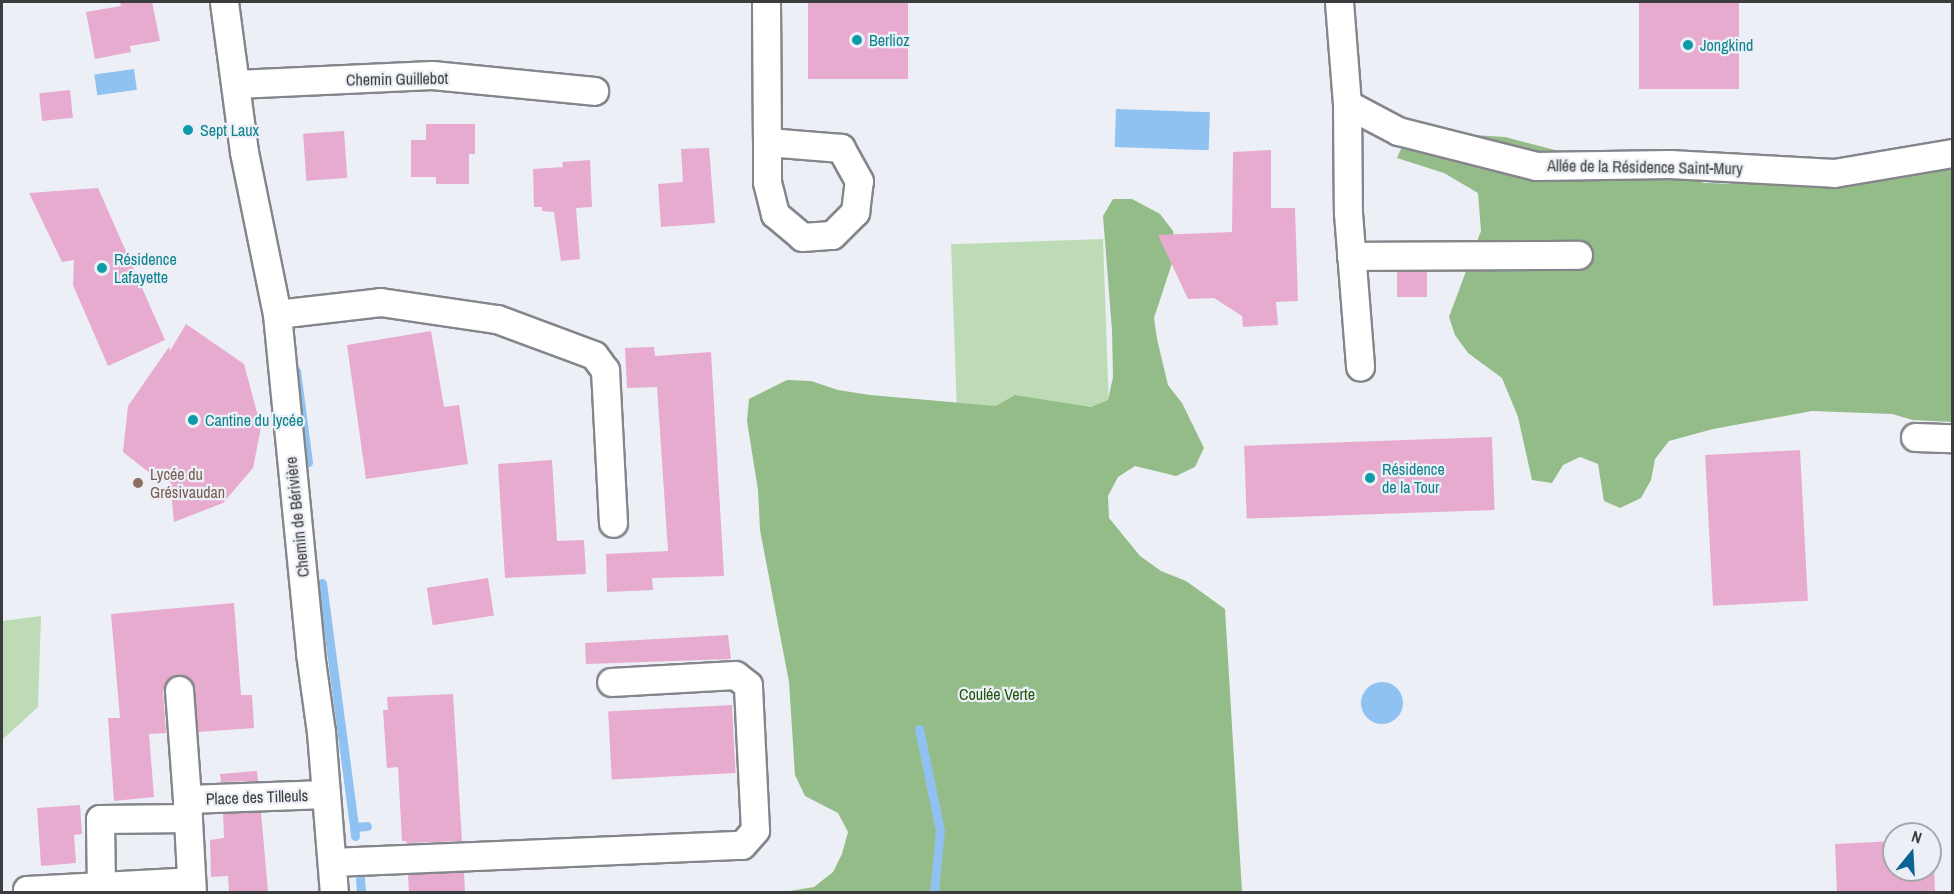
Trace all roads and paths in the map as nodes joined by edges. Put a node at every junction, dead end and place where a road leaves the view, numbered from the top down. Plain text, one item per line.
1 (224, 2) edge
2 (766, 2) edge
3 (1339, 2) edge
4 (236, 84) junction
5 (594, 91) dead end
6 (1347, 104) junction
7 (767, 142) dead end
8 (1953, 153) edge
9 (1578, 255) dead end
10 (1351, 256) junction
11 (277, 314) junction
12 (1360, 367) dead end
13 (1916, 437) dead end
14 (1953, 438) edge
15 (613, 523) dead end
16 (611, 682) dead end
17 (179, 690) dead end
18 (326, 794) junction
19 (187, 809) junction
20 (332, 862) junction
21 (101, 886) junction
22 (192, 887) edge
23 (27, 892) edge
24 (334, 892) edge

1 - 4 street, Chemin de Bérivière
2 - 7 street
3 - 6 street
4 - 5 street, Chemin Guillebot
4 - 11 street, Chemin de Bérivière
6 - 8 street, Allée de la Résidence Saint-Mury
6 - 10 street
9 - 10 street
10 - 12 street
11 - 15 street
11 - 18 street, Chemin de Bérivière
13 - 14 street
16 - 20 street
17 - 19 street, Place des Tilleuls
18 - 19 street, Place des Tilleuls
18 - 20 street, Chemin de Bérivière
19 - 21 street, Place des Tilleuls
19 - 22 street, Place des Tilleuls
20 - 24 street, Chemin de Bérivière
21 - 22 street, Place des Tilleuls
21 - 23 street, Place des Tilleuls

